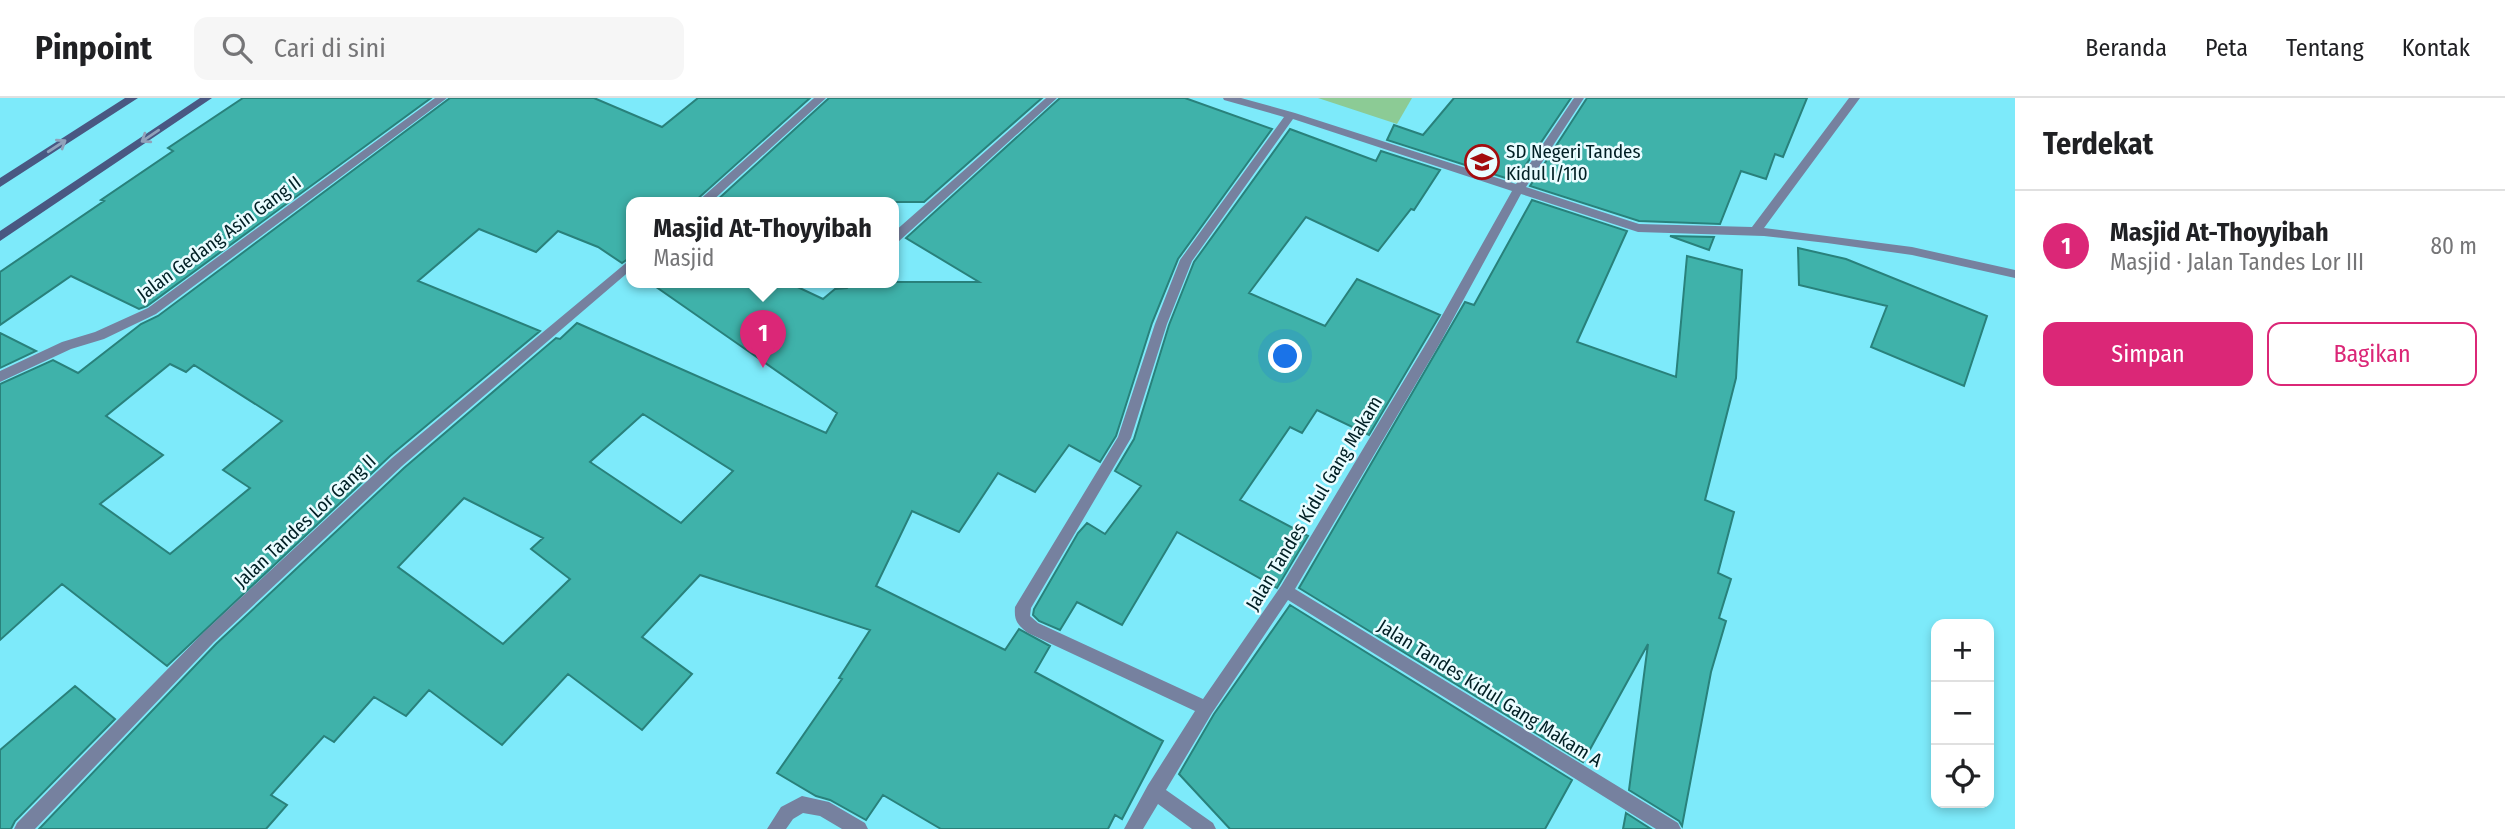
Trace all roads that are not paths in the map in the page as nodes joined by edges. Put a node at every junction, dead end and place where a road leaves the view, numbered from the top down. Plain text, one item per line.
1 (133, 98) edge
2 (207, 98) edge
3 (442, 98) edge
4 (821, 98) edge
5 (1052, 98) edge
6 (1228, 98) edge
7 (1579, 98) edge
8 (1855, 98) edge
9 (1291, 115) junction
10 (0, 183) edge
11 (1518, 190) junction
12 (710, 197) edge
13 (1760, 232) junction
14 (899, 235) edge
15 (0, 237) edge
16 (626, 267) edge
17 (2015, 274) edge
18 (0, 377) edge
19 (1286, 592) junction
20 (1206, 708) junction
21 (1154, 791) junction
22 (23, 829) edge
23 (776, 829) edge
24 (859, 829) edge
25 (1133, 829) edge
26 (1207, 829) edge
27 (1672, 829) edge

10 -> 1 main road
2 -> 15 main road
3 - 18 street, Jalan Gedang Asin Gang II
4 - 12 street
5 - 14 street
6 - 9 street
7 - 11 street, Jalan Tandes Kidul Gang Makam
8 - 13 street
9 - 11 street
9 - 20 street
11 - 13 street
11 - 19 street, Jalan Tandes Kidul Gang Makam
13 - 17 street
16 - 22 street, Jalan Tandes Lor Gang II
19 - 20 street, Jalan Tandes Kidul Gang Makam
19 - 27 street, Jalan Tandes Kidul Gang Makam A
20 - 21 street, Jalan Tandes Kidul Gang Makam
21 - 25 street, Jalan Tandes Kidul Gang Makam
21 - 26 street
23 - 24 street

